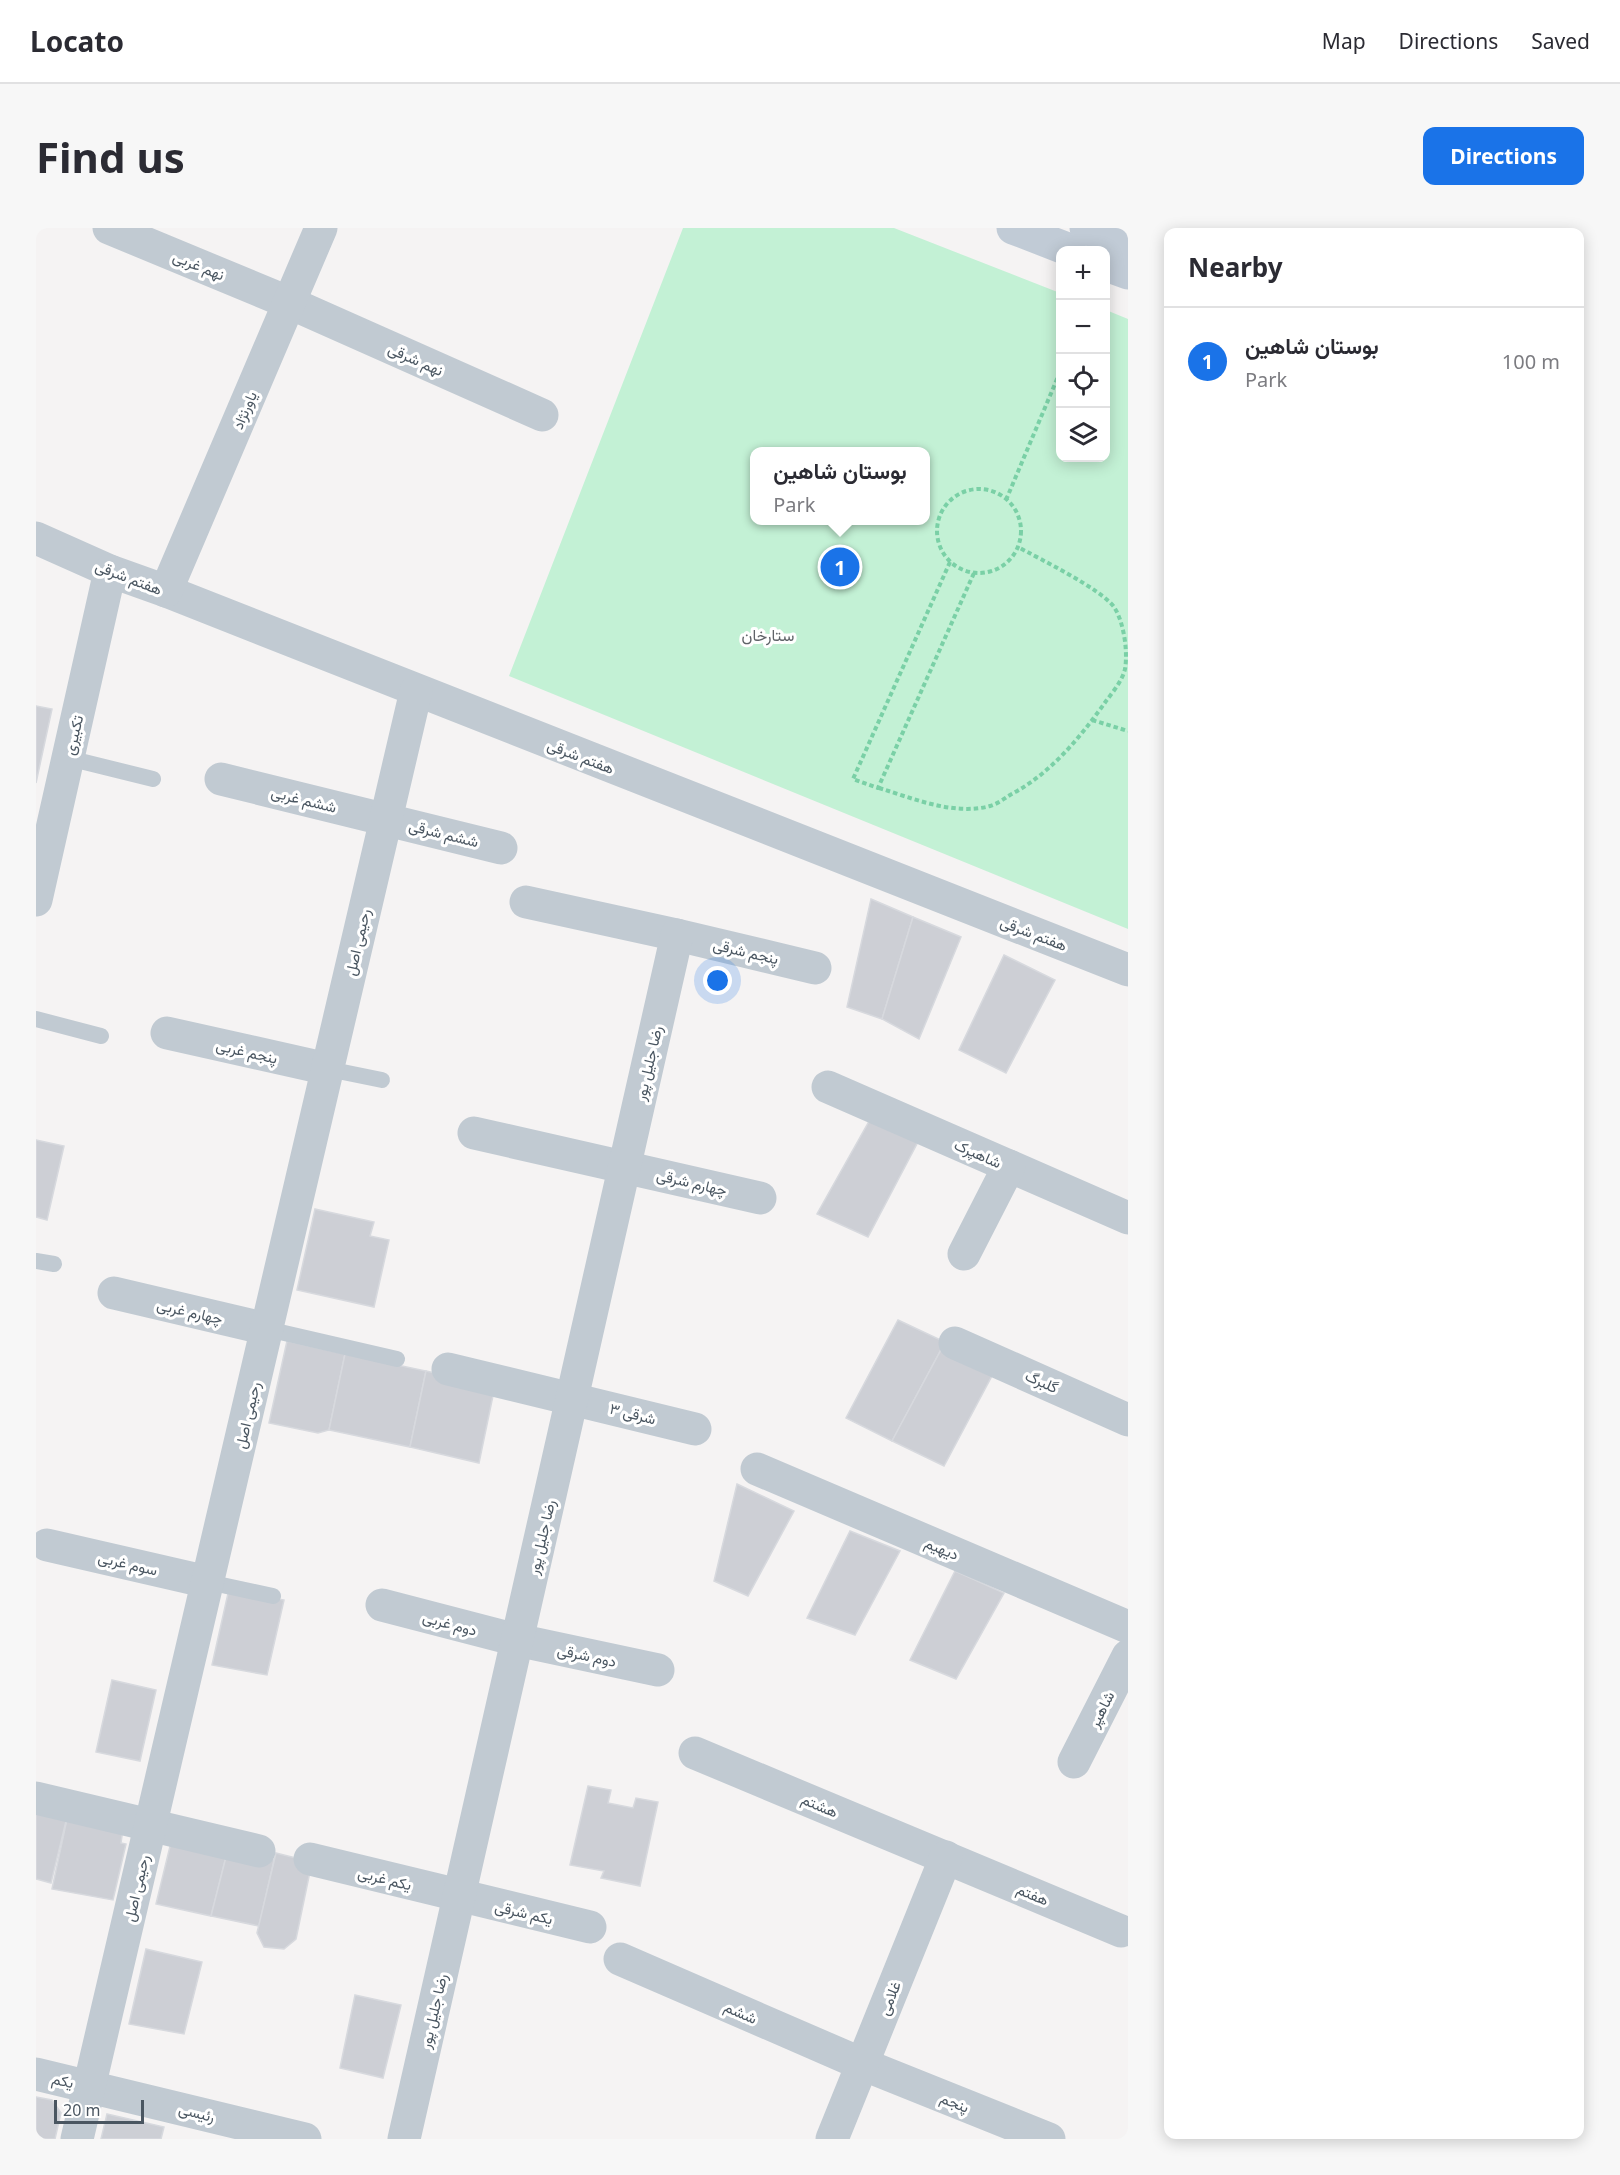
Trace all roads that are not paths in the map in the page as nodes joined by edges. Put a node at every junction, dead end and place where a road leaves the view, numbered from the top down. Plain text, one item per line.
1 (109, 228) edge
2 (321, 228) edge
3 (1013, 228) edge
4 (1086, 228) edge
5 (1128, 245) edge
6 (1060, 246) edge
7 (1110, 266) edge
8 (1128, 273) edge
9 (290, 303) junction
10 (542, 415) dead end
11 (36, 538) edge
12 (110, 571) junction
13 (166, 591) junction
14 (416, 691) junction
15 (68, 758) junction
16 (153, 779) dead end
17 (221, 779) dead end
18 (386, 819) junction
19 (501, 848) dead end
20 (37, 888) edge
21 (526, 902) dead end
22 (677, 935) junction
23 (815, 968) dead end
24 (1128, 970) edge
25 (36, 1019) edge
26 (167, 1033) dead end
27 (101, 1036) dead end
28 (328, 1069) junction
29 (382, 1080) dead end
30 (828, 1087) dead end
31 (474, 1133) dead end
32 (625, 1166) junction
33 (1009, 1166) junction
34 (760, 1198) dead end
35 (1128, 1218) edge
36 (964, 1254) dead end
37 (36, 1261) edge
38 (54, 1264) dead end
39 (114, 1293) dead end
40 (267, 1329) junction
41 (955, 1343) dead end
42 (397, 1359) dead end
43 (448, 1369) dead end
44 (572, 1398) junction
45 (1128, 1420) edge
46 (695, 1429) dead end
47 (757, 1469) dead end
48 (48, 1545) dead end
49 (208, 1582) junction
50 (273, 1596) dead end
51 (382, 1605) dead end
52 (1128, 1627) edge
53 (517, 1640) junction
54 (1128, 1656) edge
55 (658, 1670) dead end
56 (695, 1753) dead end
57 (1074, 1762) dead end
58 (36, 1798) edge
59 (151, 1825) junction
60 (259, 1851) dead end
61 (946, 1857) junction
62 (310, 1859) dead end
63 (459, 1897) junction
64 (590, 1927) dead end
65 (1121, 1931) dead end
66 (620, 1959) dead end
67 (862, 2064) junction
68 (36, 2074) edge
69 (90, 2085) junction
70 (77, 2139) edge
71 (305, 2139) edge
72 (404, 2139) edge
73 (832, 2139) edge
74 (1049, 2139) edge

1 - 9 street, نهم غربی
2 - 9 street, یاورنژاد
3 - 6 main road
4 - 5 main road
7 - 8 main road
9 - 10 street, نهم شرقی
9 - 13 street, یاورنژاد
11 - 12 street, هفتم شرقی
12 - 13 street, هفتم شرقی
12 - 15 street, تکبیری
13 - 14 street, هفتم شرقی
14 - 18 street, رحیمی اصل
14 - 24 street, هفتم شرقی
15 - 16 lane
15 - 20 street, تکبیری
17 - 18 street, ششم غربی
18 - 19 street, ششم شرقی
18 - 28 street, رحیمی اصل
21 - 22 street
22 - 23 street, پنجم شرقی
22 - 32 street, رضا جلیل پور
25 - 27 lane
26 - 28 street, پنجم غربی
28 - 29 lane
28 - 40 street, رحیمی اصل
30 - 33 street, شاهپرک
31 - 32 street
32 - 34 street, چهارم شرقی
32 - 44 street, رضا جلیل پور
33 - 35 street, شاهپرک
33 - 36 street
37 - 38 lane
39 - 40 street, چهارم غربی
40 - 42 lane
40 - 49 street, رحیمی اصل
41 - 45 street, گلبرگ
43 - 44 street
44 - 46 street, ۳ شرقی
44 - 53 street, رضا جلیل پور
47 - 52 street, دیهیم
48 - 49 street, سوم غربی
49 - 50 lane
49 - 59 street, رحیمی اصل
51 - 53 street, دوم غربی
53 - 55 street, دوم شرقی
53 - 63 street, رضا جلیل پور
54 - 57 street, شاهپر
56 - 61 street, هشتم
58 - 59 street
59 - 60 street
59 - 69 street, رحیمی اصل
61 - 65 street, هفتم
61 - 67 street, غلامی
62 - 63 street, یکم غربی
63 - 64 street, یکم شرقی
63 - 72 street, رضا جلیل پور
66 - 67 street, ششم
67 - 73 street, غلامی
67 - 74 street, پنجم
68 - 69 street, یکم
69 - 70 street, رحیمی اصل
69 - 71 street, رئیسی

